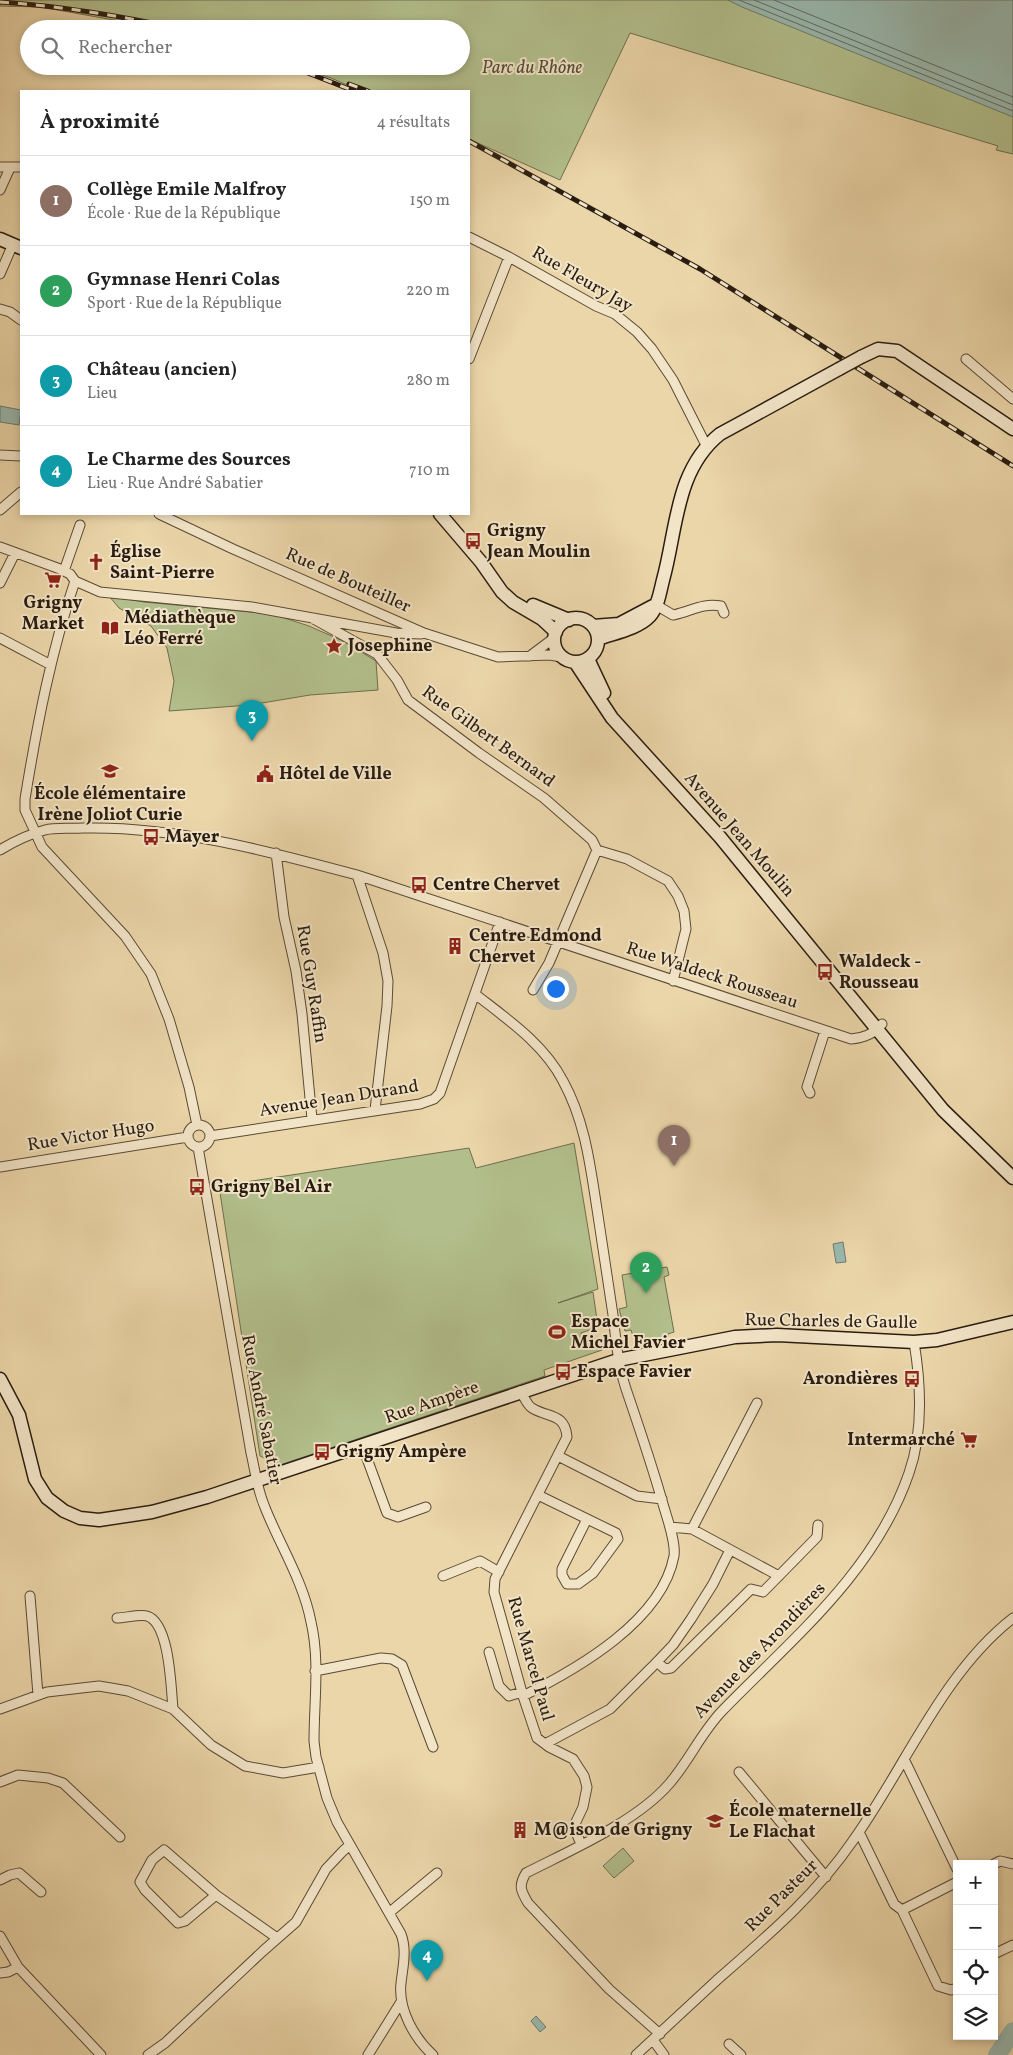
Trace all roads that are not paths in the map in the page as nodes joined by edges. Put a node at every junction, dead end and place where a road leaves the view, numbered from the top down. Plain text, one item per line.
1 (0, 167) edge
2 (20, 167) edge
3 (10, 168) junction
4 (0, 190) edge
5 (470, 238) edge
6 (0, 239) edge
7 (17, 246) edge
8 (509, 257) junction
9 (0, 274) edge
10 (0, 309) edge
11 (20, 319) edge
12 (470, 356) edge
13 (966, 359) dead end
14 (1013, 399) edge
15 (1013, 429) edge
16 (707, 447) junction
17 (0, 455) edge
18 (20, 456) edge
19 (20, 493) edge
20 (0, 510) edge
21 (161, 515) edge
22 (441, 515) edge
23 (80, 525) dead end
24 (0, 546) edge
25 (15, 553) junction
26 (481, 562) junction
27 (64, 571) junction
28 (75, 581) junction
29 (0, 583) edge
30 (656, 605) junction
31 (724, 613) dead end
32 (312, 618) junction
33 (569, 620) junction
34 (592, 626) junction
35 (424, 633) junction
36 (555, 635) junction
37 (0, 638) edge
38 (598, 639) junction
39 (530, 656) junction
40 (561, 657) junction
41 (588, 659) junction
42 (575, 662) junction
43 (51, 665) junction
44 (35, 833) junction
45 (0, 850) edge
46 (597, 850) junction
47 (276, 853) junction
48 (357, 875) junction
49 (500, 922) junction
50 (558, 943) junction
51 (674, 980) junction
52 (533, 990) dead end
53 (475, 994) junction
54 (879, 1027) junction
55 (825, 1031) junction
56 (810, 1093) dead end
57 (376, 1110) junction
58 (312, 1119) junction
59 (197, 1125) junction
60 (210, 1136) junction
61 (188, 1137) junction
62 (198, 1147) junction
63 (0, 1167) edge
64 (1013, 1174) edge
65 (1013, 1178) edge
66 (1013, 1322) edge
67 (914, 1342) junction
68 (618, 1360) junction
69 (0, 1379) edge
70 (520, 1391) junction
71 (757, 1403) dead end
72 (362, 1445) junction
73 (558, 1456) junction
74 (257, 1481) junction
75 (538, 1495) junction
76 (662, 1499) junction
77 (426, 1507) dead end
78 (587, 1519) junction
79 (818, 1525) dead end
80 (670, 1527) junction
81 (692, 1529) junction
82 (730, 1550) junction
83 (499, 1572) junction
84 (443, 1576) dead end
85 (779, 1576) junction
86 (30, 1596) dead end
87 (117, 1618) dead end
88 (1013, 1618) edge
89 (489, 1652) dead end
90 (657, 1662) junction
91 (315, 1671) junction
92 (522, 1694) junction
93 (38, 1695) junction
94 (0, 1709) edge
95 (173, 1709) junction
96 (545, 1744) junction
97 (434, 1747) dead end
98 (904, 1759) junction
99 (319, 1767) junction
100 (738, 1772) dead end
101 (0, 1782) edge
102 (859, 1832) junction
103 (120, 1837) dead end
104 (581, 1844) junction
105 (350, 1846) junction
106 (953, 1861) edge
107 (998, 1862) edge
108 (1013, 1864) edge
109 (437, 1873) dead end
110 (826, 1877) junction
111 (0, 1880) edge
112 (953, 1884) edge
113 (42, 1892) dead end
114 (216, 1895) junction
115 (902, 1910) junction
116 (390, 1912) junction
117 (0, 1936) edge
118 (277, 1938) junction
119 (1013, 1944) edge
120 (998, 1952) edge
121 (18, 1967) junction
122 (0, 1973) edge
123 (953, 1989) edge
124 (401, 2002) junction
125 (656, 2037) junction
126 (729, 2044) dead end
127 (101, 2055) edge
128 (148, 2055) edge
129 (368, 2055) edge
130 (433, 2055) edge
131 (636, 2055) edge
132 (664, 2055) edge
133 (741, 2055) edge

1 - 3 street
2 - 3 street
3 - 4 street
5 - 8 street, Rue Fleury Jay
6 - 7 street
7 - 9 street
8 - 12 street
8 - 16 street, Rue Fleury Jay
10 - 11 street
13 - 14 street
15 - 16 street, bridge
16 - 30 street
17 - 18 street
19 - 20 street
21 - 35 street, Rue de Bouteiller
22 - 26 street
23 - 27 street
24 - 25 street
25 - 27 street
25 - 29 street
26 - 33 street
26 - 36 street
27 - 28 street
28 - 32 street
28 - 43 street
30 - 31 street
30 - 34 street
30 - 38 street
32 - 35 street
32 - 46 street, Rue Gilbert Bernard
33 - 34 street
33 - 36 street
34 - 38 street
35 - 39 street, Rue de Bouteiller
36 - 39 street
36 - 40 street
37 - 43 street
38 - 41 street
39 - 40 street, Rue de Bouteiller
40 - 42 street
41 - 42 street
41 - 54 street, Avenue Jean Moulin
42 - 54 street, Avenue Jean Moulin
43 - 44 street
44 - 45 street, Rue Waldeck Rousseau
44 - 47 street, Rue Waldeck Rousseau
44 - 59 street
46 - 50 street
46 - 51 street
47 - 48 street, Rue Waldeck Rousseau
47 - 58 street, Rue Guy Raffin
48 - 49 street, Rue Waldeck Rousseau
48 - 57 street
49 - 50 street, Rue Waldeck Rousseau
49 - 53 street, Avenue Jean Durand
50 - 51 street, Rue Waldeck Rousseau
50 - 52 street
51 - 55 street, Rue Waldeck Rousseau
53 - 57 street, Avenue Jean Durand
53 - 68 street
54 - 55 street, Rue Waldeck Rousseau
54 - 64 street
54 - 65 street
55 - 56 street
57 - 58 street, Avenue Jean Durand
58 - 60 street, Avenue Jean Durand
59 - 60 street
59 - 61 street
60 - 62 street
61 - 62 street
61 - 63 street, Rue Victor Hugo
62 - 74 street, Rue André Sabatier
66 - 67 street, Rue Charles de Gaulle
67 - 68 street, Rue Charles de Gaulle
67 - 104 street, Avenue des Arondières
68 - 70 street, Rue Ampère
68 - 76 street
69 - 74 street, Rue Ampère
70 - 72 street, Rue Ampère
70 - 73 street, Rue Marcel Paul
71 - 81 street
72 - 74 street, Rue Ampère
72 - 77 street
73 - 75 street, Rue Marcel Paul
73 - 76 street
74 - 91 street, Rue André Sabatier
75 - 78 street
75 - 83 street, Rue Marcel Paul
76 - 80 street
78 - 78 street
79 - 85 street
80 - 81 street
80 - 92 street
81 - 82 street
82 - 85 street
82 - 90 street
83 - 84 street
83 - 92 street, Rue Marcel Paul
85 - 90 street
86 - 93 street
87 - 95 street
88 - 98 street, Rue Pasteur
89 - 92 street
90 - 96 street
91 - 97 street
91 - 99 street, Rue André Sabatier
92 - 96 street, Rue Marcel Paul
93 - 94 street
93 - 95 street
95 - 99 street
96 - 104 street, Rue Marcel Paul
98 - 102 street, Rue Pasteur
98 - 106 street
99 - 105 street, Rue André Sabatier
100 - 110 street
101 - 103 street
102 - 110 street, Rue Pasteur
102 - 115 street
104 - 125 street, Avenue des Arondières
105 - 116 street, Rue André Sabatier
105 - 118 street
107 - 108 street
109 - 116 street
110 - 125 street, Rue Pasteur
111 - 113 street
112 - 115 street
114 - 114 street
114 - 118 street
115 - 123 street
116 - 124 street, Rue André Sabatier
117 - 121 street
118 - 128 street
119 - 120 street
121 - 122 street
121 - 127 street
124 - 129 street
124 - 130 street, Rue André Sabatier
125 - 131 street, Rue Pasteur
125 - 132 street
126 - 133 street

